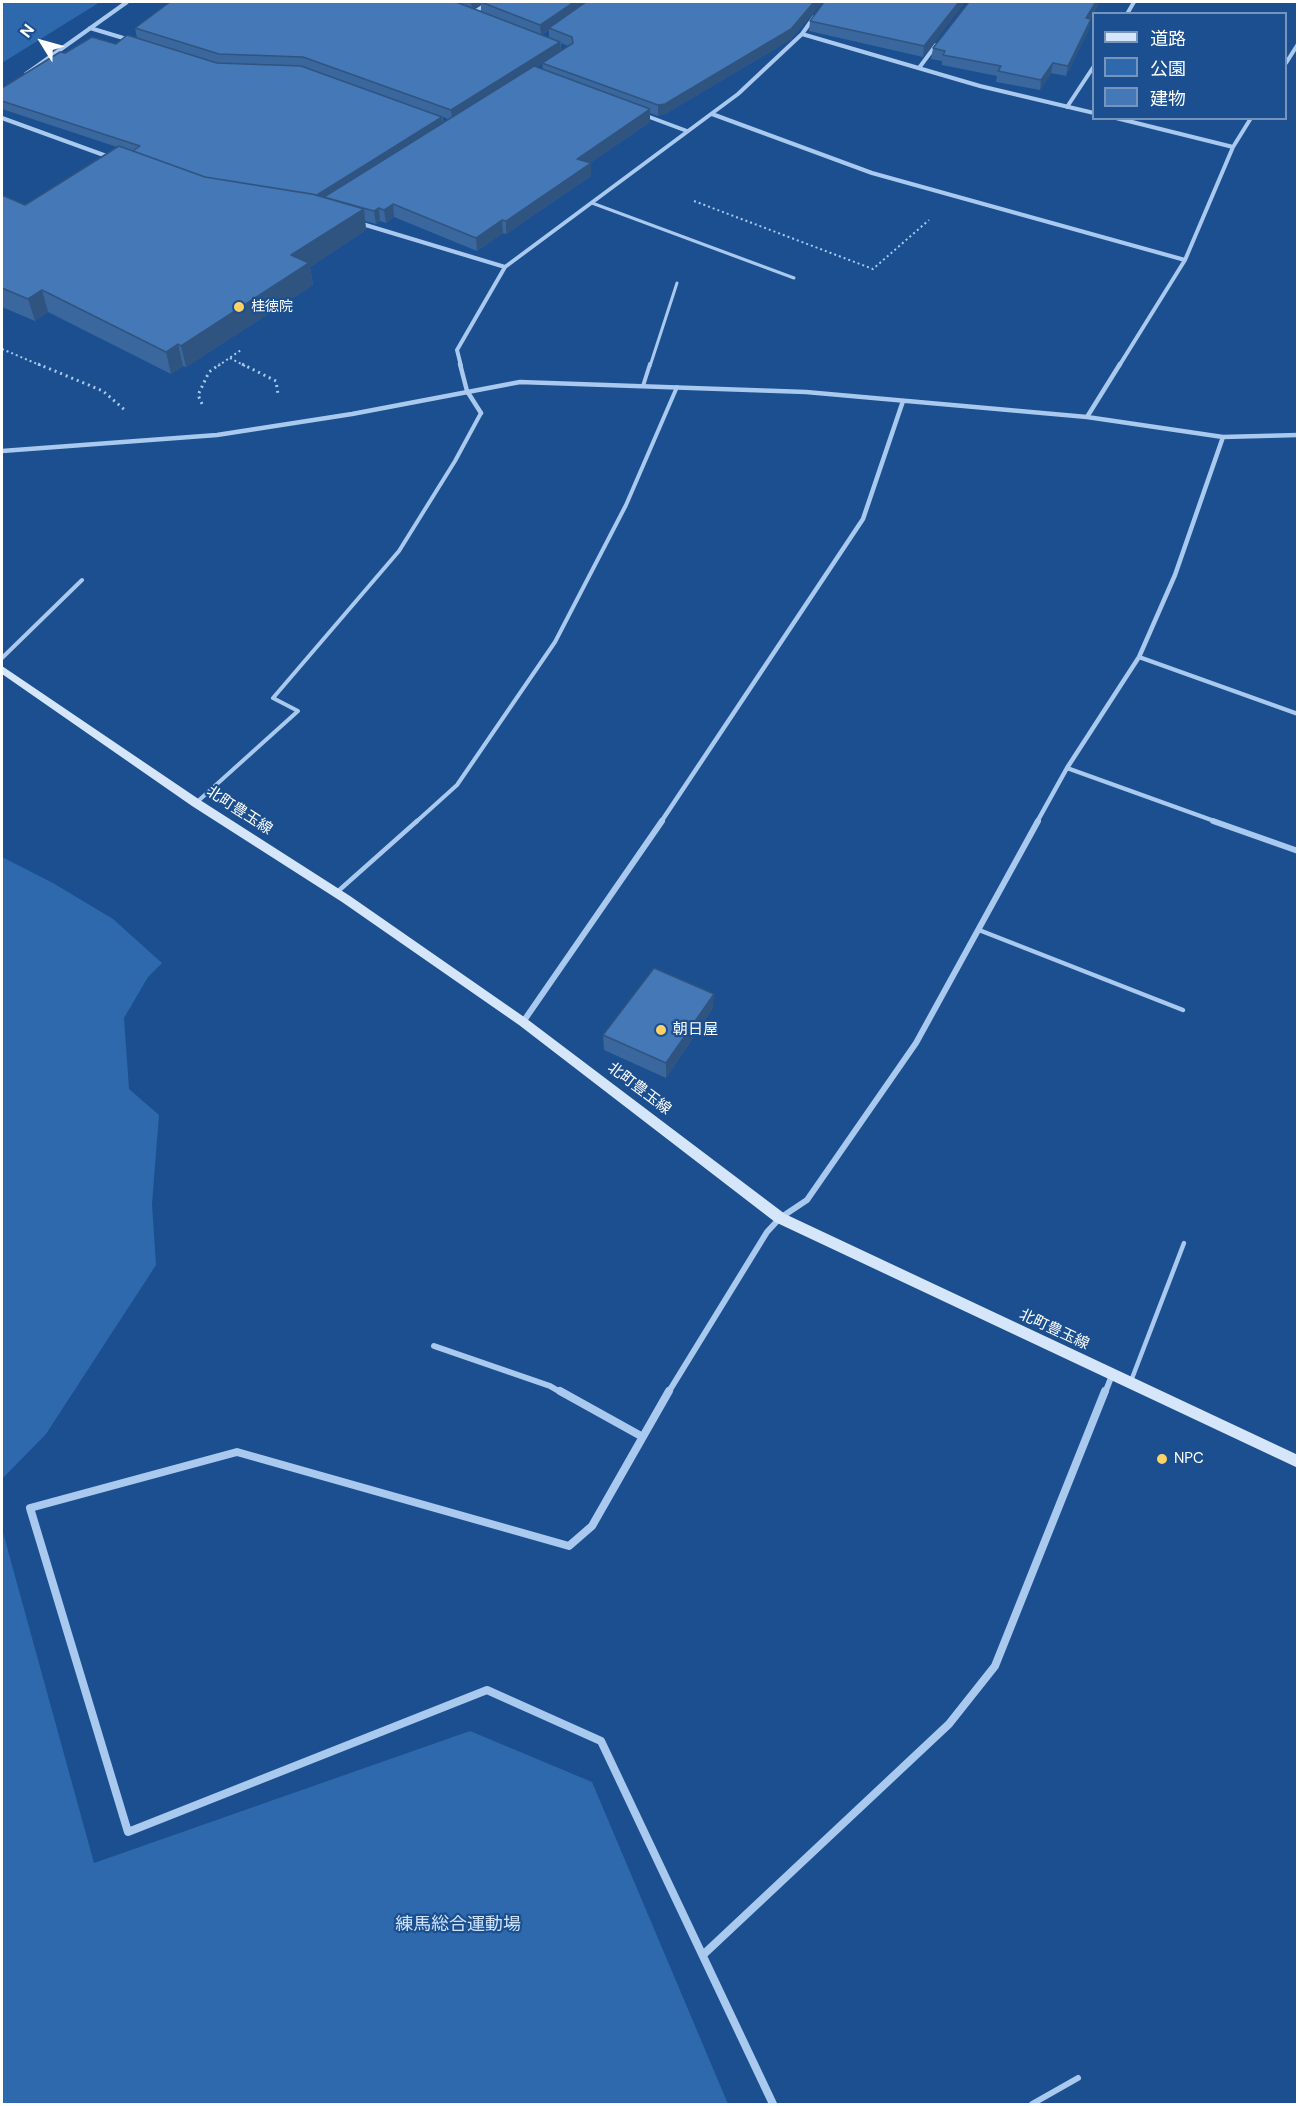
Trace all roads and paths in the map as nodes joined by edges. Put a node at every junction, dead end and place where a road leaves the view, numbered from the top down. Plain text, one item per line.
1 (127, 2) edge
2 (490, 2) edge
3 (464, 9) edge
4 (819, 10) edge
5 (473, 13) junction
6 (483, 17) edge
7 (90, 27) junction
8 (802, 34) junction
9 (940, 39) edge
10 (133, 41) edge
11 (1298, 44) edge
12 (1287, 61) edge
13 (919, 68) junction
14 (1092, 69) edge
15 (19, 79) edge
16 (1067, 107) junction
17 (1092, 113) edge
18 (712, 114) junction
19 (643, 115) edge
20 (2, 118) edge
21 (1124, 120) edge
22 (1250, 120) edge
23 (687, 131) junction
24 (1233, 147) junction
25 (123, 162) edge
26 (956, 196) junction
27 (694, 201) dead end
28 (592, 203) junction
29 (348, 220) edge
30 (1185, 260) junction
31 (505, 267) junction
32 (794, 278) dead end
33 (677, 283) dead end
34 (2, 349) edge
35 (241, 350) dead end
36 (230, 358) junction
37 (643, 386) junction
38 (677, 387) junction
39 (467, 391) junction
40 (903, 401) junction
41 (482, 413) joint
42 (1087, 417) junction
43 (282, 425) junction
44 (217, 435) junction
45 (1298, 435) edge
46 (1223, 437) junction
47 (158, 439) junction
48 (2, 451) edge
49 (82, 580) dead end
50 (1139, 657) junction
51 (2, 658) edge
52 (2, 669) edge
53 (1298, 714) edge
54 (1066, 768) junction
55 (195, 803) junction
56 (1298, 851) edge
57 (336, 893) junction
58 (979, 930) junction
59 (1183, 1010) dead end
60 (523, 1022) junction
61 (780, 1218) junction
62 (1184, 1244) dead end
63 (434, 1346) dead end
64 (1112, 1375) junction
65 (1130, 1383) junction
66 (641, 1436) junction
67 (1298, 1462) edge
68 (704, 1954) junction
69 (1078, 2079) dead end
70 (773, 2104) edge
71 (1032, 2104) edge

1 - 7 street
2 - 5 street
3 - 5 street
4 - 8 street
5 - 6 street
7 - 10 street
7 - 15 street
8 - 13 street
8 - 18 street
9 - 13 street
11 - 12 street
13 - 16 street
14 - 16 street
16 - 17 street
18 - 23 street
18 - 26 street
19 - 23 street
20 - 25 street
21 - 24 street
22 - 24 street
23 - 28 street
24 - 30 street
26 - 27 path
26 - 30 street
28 - 31 street
28 - 32 lane
29 - 31 street
30 - 42 street
31 - 39 street
33 - 37 lane
34 - 47 path
35 - 36 path
36 - 43 path
36 - 44 path
37 - 38 street
37 - 39 street
38 - 40 street
38 - 57 lane
39 - 41 street
39 - 43 street
40 - 42 street
40 - 60 street
41 - 55 lane
42 - 46 street
43 - 44 street
44 - 47 street
45 - 46 street
46 - 50 street
47 - 48 street
49 - 51 lane
50 - 53 street
50 - 54 street
52 - 55 main road, 北町豊玉線
54 - 56 street
54 - 58 street
55 - 57 main road, 北町豊玉線
57 - 60 main road, 北町豊玉線
58 - 59 lane
58 - 61 street
60 - 61 main road, 北町豊玉線
61 - 64 main road, 北町豊玉線
61 - 66 street
62 - 65 lane
63 - 66 street
64 - 65 main road, 北町豊玉線
64 - 68 street
65 - 67 main road, 北町豊玉線
66 - 68 street
68 - 70 street
69 - 71 lane

